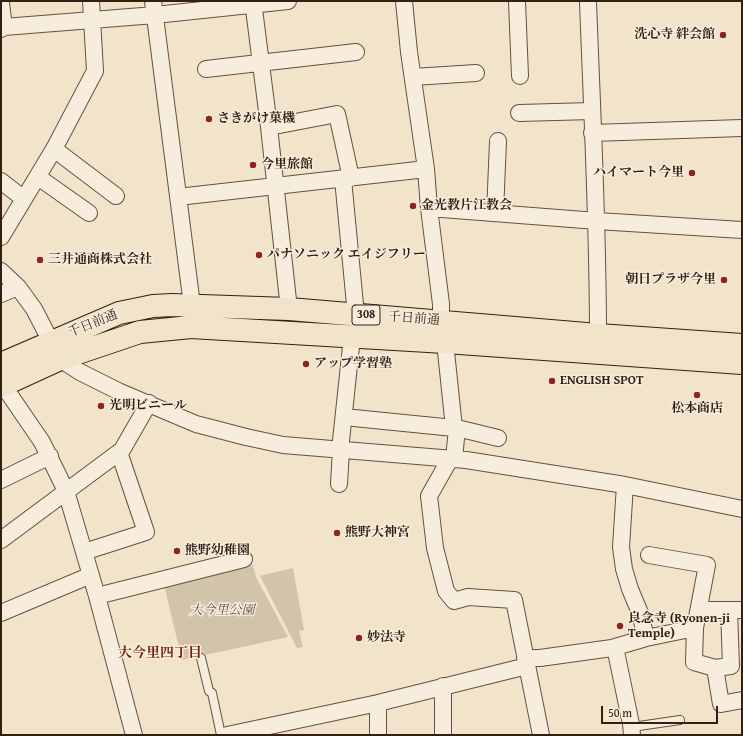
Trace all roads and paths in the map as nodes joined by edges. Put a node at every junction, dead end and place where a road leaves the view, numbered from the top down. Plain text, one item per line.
1 (90, 1) edge
2 (288, 1) edge
3 (404, 1) edge
4 (517, 1) edge
5 (588, 1) edge
6 (1, 3) edge
7 (253, 3) edge
8 (154, 8) edge
9 (92, 20) junction
10 (2, 28) edge
11 (356, 52) dead end
12 (261, 63) junction
13 (206, 70) dead end
14 (476, 73) dead end
15 (520, 76) dead end
16 (413, 77) junction
17 (592, 111) junction
18 (519, 113) dead end
19 (269, 127) junction
20 (742, 128) edge
21 (592, 133) junction
22 (498, 142) dead end
23 (54, 149) junction
24 (426, 169) junction
25 (38, 177) junction
26 (347, 179) junction
27 (1, 181) edge
28 (276, 185) junction
29 (116, 196) dead end
30 (178, 197) junction
31 (24, 199) junction
32 (429, 208) junction
33 (89, 213) dead end
34 (495, 213) junction
35 (597, 222) junction
36 (742, 230) edge
37 (1, 236) edge
38 (1, 271) edge
39 (18, 287) junction
40 (1, 294) edge
41 (192, 306) junction
42 (289, 310) junction
43 (356, 315) junction
44 (443, 332) junction
45 (598, 335) junction
46 (352, 336) junction
47 (742, 345) edge
48 (55, 350) junction
49 (742, 363) edge
50 (2, 379) edge
51 (149, 403) junction
52 (344, 417) junction
53 (456, 428) junction
54 (498, 438) dead end
55 (341, 450) junction
56 (119, 452) junction
57 (50, 456) junction
58 (452, 459) junction
59 (1, 480) edge
60 (339, 484) dead end
61 (625, 485) junction
62 (66, 491) junction
63 (742, 509) edge
64 (1, 540) edge
65 (84, 552) junction
66 (649, 555) dead end
67 (244, 559) dead end
68 (91, 575) junction
69 (97, 596) junction
70 (699, 610) junction
71 (736, 610) edge
72 (1, 613) edge
73 (695, 628) junction
74 (646, 638) junction
75 (615, 647) junction
76 (201, 658) dead end
77 (526, 662) junction
78 (715, 668) junction
79 (443, 686) junction
80 (742, 700) edge
81 (378, 703) junction
82 (680, 720) dead end
83 (632, 731) edge
84 (134, 735) edge
85 (228, 735) edge
86 (378, 735) edge
87 (443, 735) edge
88 (542, 735) edge

1 - 9 street
2 - 7 street
3 - 16 street
4 - 15 street
5 - 17 street
6 - 10 street
7 - 8 street
7 - 12 street
8 - 9 street
8 - 30 street
9 - 10 street
9 - 23 street
11 - 12 street
12 - 13 street
12 - 19 street
14 - 16 street
16 - 24 street
17 - 18 street
17 - 21 street
19 - 26 street
19 - 28 street
20 - 21 street
21 - 35 street
22 - 34 street
23 - 25 street
23 - 29 street
24 - 26 street
24 - 32 street
25 - 31 street
25 - 33 street
26 - 28 street
26 - 43 street
27 - 31 street
28 - 30 street
28 - 42 street
30 - 41 street
31 - 37 street
32 - 34 street
32 - 44 street
34 - 35 street
35 - 36 street
35 - 45 street
38 - 39 street
39 - 40 street
39 - 48 street
41 - 42 highway, 千日前通 / 308
41 - 48 highway, 千日前通 / 308
42 - 43 highway, 千日前通 / 308
43 - 44 highway, 千日前通 / 308
44 - 45 highway, 千日前通 / 308
44 - 46 highway, 千日前通 / 308
44 - 49 highway, 千日前通 / 308
44 - 53 street
45 - 47 highway, 千日前通 / 308
46 - 48 highway, 千日前通 / 308
46 - 52 street
48 - 50 highway, 千日前通 / 308
48 - 51 street
50 - 57 street
51 - 55 street
51 - 56 street
52 - 53 street
52 - 55 street
53 - 54 street
53 - 58 street
55 - 58 street
55 - 60 street
56 - 62 street
56 - 65 street
57 - 59 street
57 - 62 street
58 - 61 street
58 - 77 street
61 - 63 street
61 - 74 street
62 - 64 street
62 - 65 street
65 - 68 street
66 - 70 street
67 - 69 street
68 - 69 street
68 - 72 street
69 - 84 street
70 - 71 street
70 - 73 street
71 - 78 street
73 - 74 street
73 - 78 street
74 - 75 street
75 - 77 street
75 - 83 street
76 - 85 lane
77 - 79 street
77 - 88 street
78 - 80 street
79 - 81 street
79 - 87 street
81 - 85 street
81 - 86 street
82 - 83 lane

